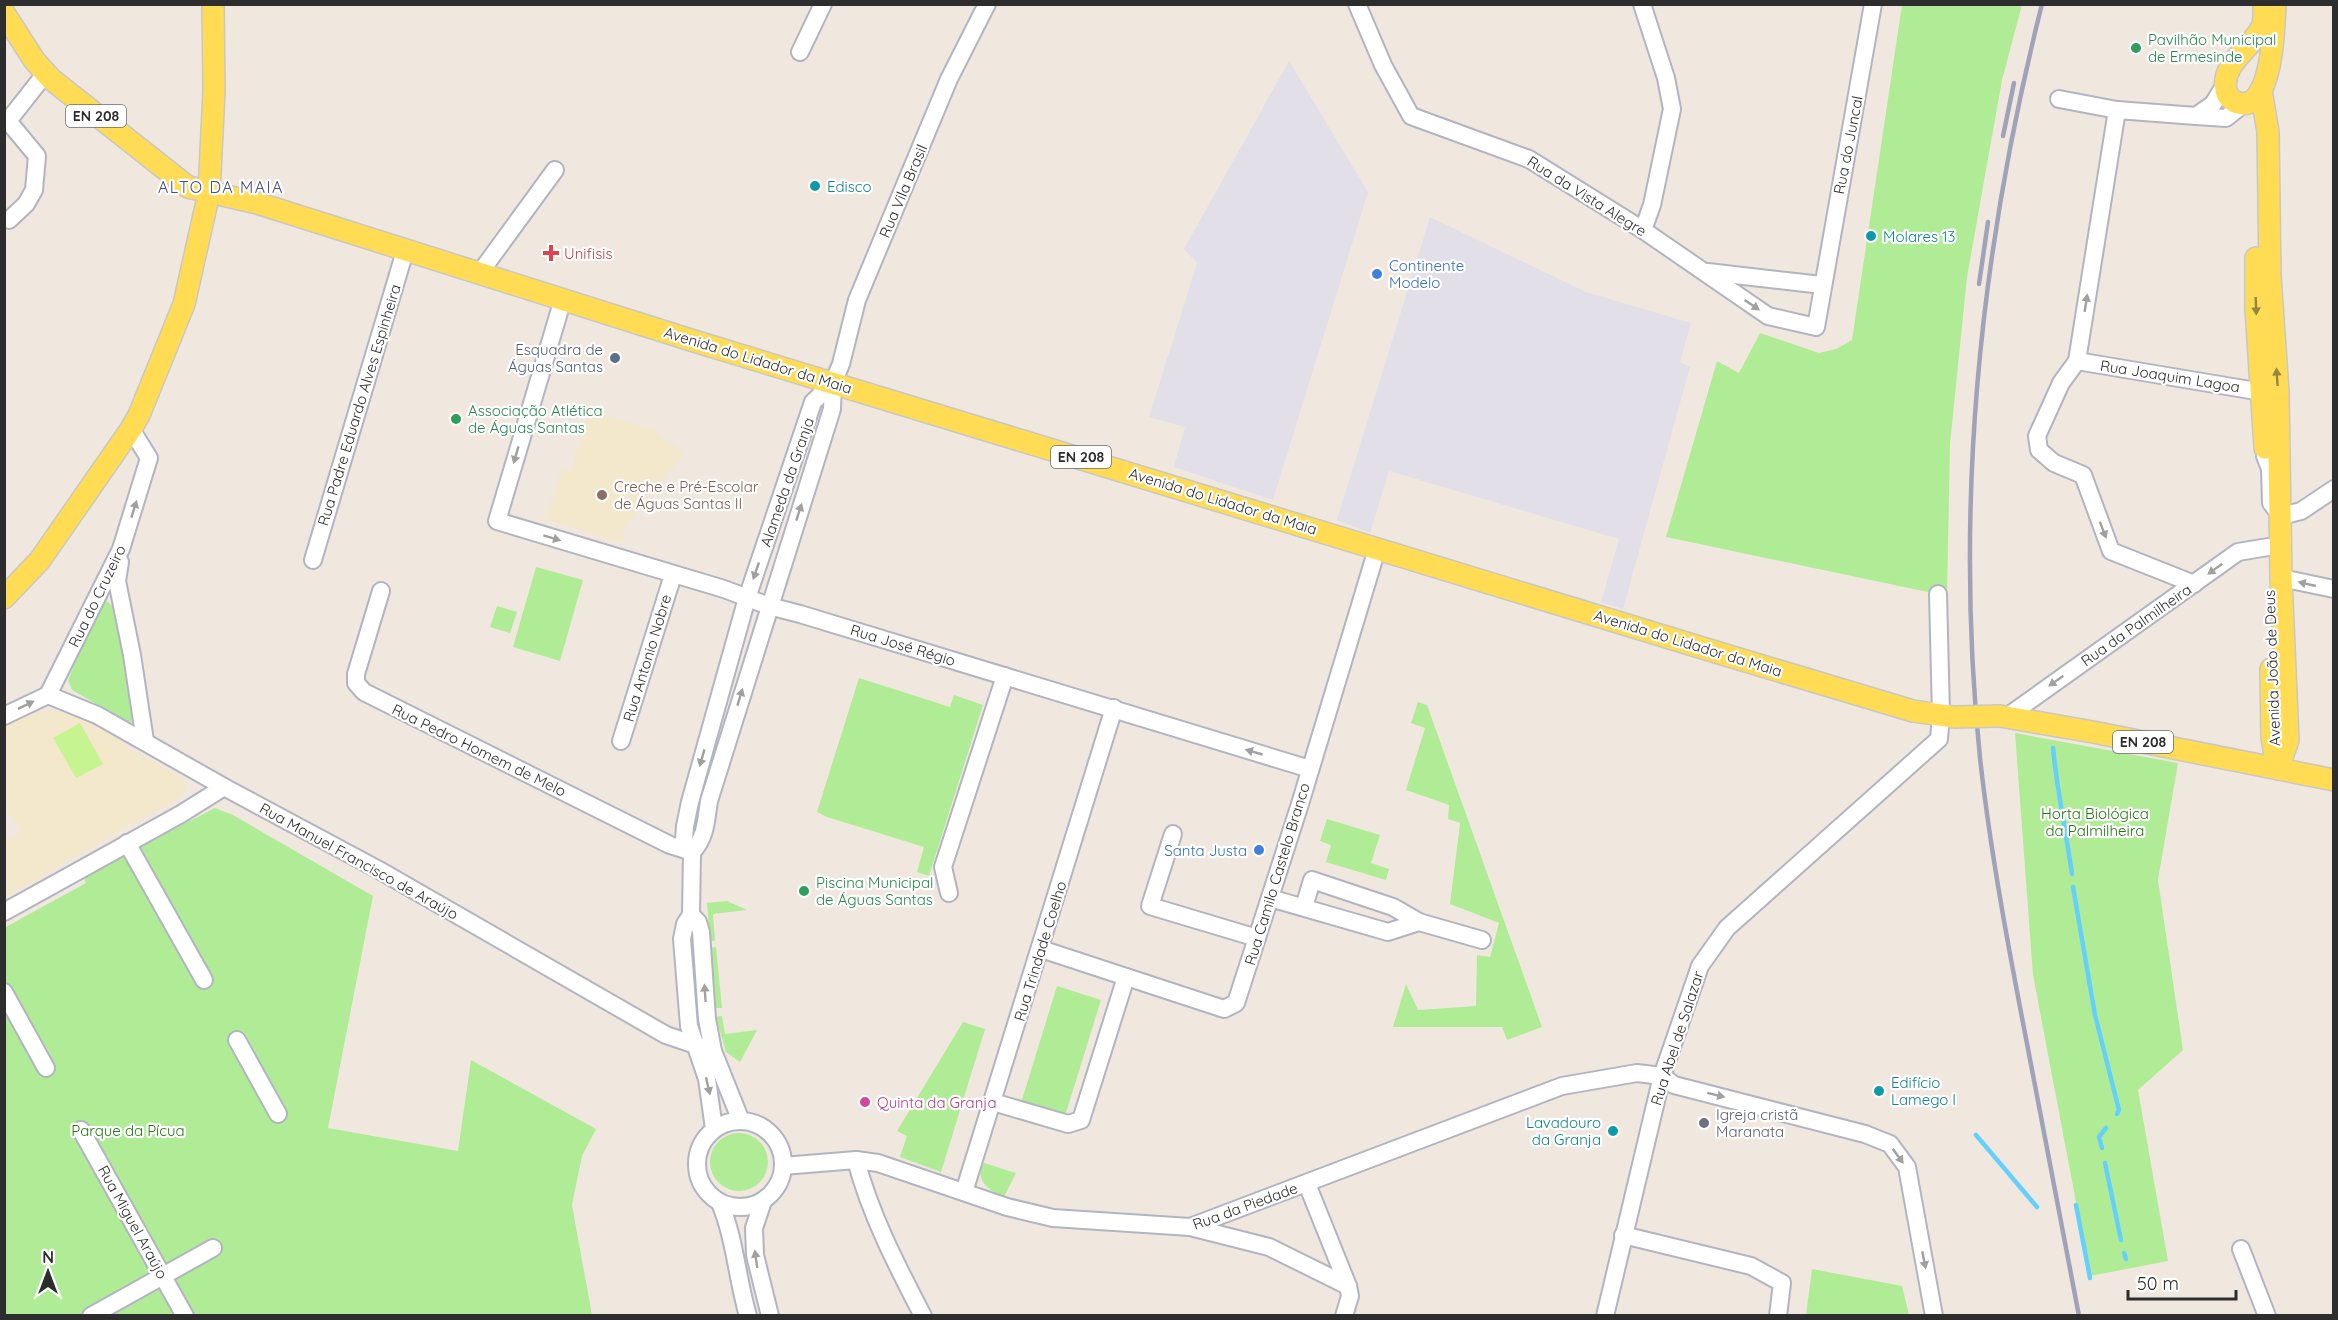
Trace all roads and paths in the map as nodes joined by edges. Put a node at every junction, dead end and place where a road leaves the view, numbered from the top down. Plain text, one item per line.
1 (213, 4) edge
2 (823, 4) edge
3 (987, 4) edge
4 (1357, 4) edge
5 (1642, 4) edge
6 (1873, 4) edge
7 (2265, 4) edge
8 (2275, 4) edge
9 (4, 13) edge
10 (2245, 50) junction
11 (800, 52) dead end
12 (2269, 62) junction
13 (45, 74) junction
14 (2226, 83) junction
15 (2252, 98) junction
16 (2059, 99) dead end
17 (2117, 110) junction
18 (2196, 116) junction
19 (555, 170) dead end
20 (209, 193) junction
21 (9, 219) dead end
22 (1643, 230) junction
23 (405, 251) junction
24 (1704, 272) junction
25 (479, 274) junction
26 (1822, 285) junction
27 (563, 299) junction
28 (2077, 361) junction
29 (832, 383) junction
30 (2262, 392) junction
31 (132, 429) junction
32 (2265, 456) junction
33 (2334, 489) edge
34 (2281, 516) junction
35 (2268, 547) junction
36 (122, 549) junction
37 (1377, 549) junction
38 (313, 560) dead end
39 (673, 575) junction
40 (2281, 578) junction
41 (2194, 584) junction
42 (2334, 590) edge
43 (381, 591) dead end
44 (1938, 594) dead end
45 (4, 598) edge
46 (747, 598) junction
47 (769, 606) junction
48 (1005, 676) junction
49 (48, 695) junction
50 (1114, 708) junction
51 (4, 716) edge
52 (1947, 716) junction
53 (2004, 716) junction
54 (145, 741) junction
55 (621, 741) dead end
56 (1310, 769) junction
57 (2278, 770) junction
58 (2334, 780) edge
59 (224, 787) junction
60 (1173, 834) dead end
61 (127, 843) junction
62 (692, 852) junction
63 (948, 893) dead end
64 (1270, 898) junction
65 (1304, 907) junction
66 (4, 912) edge
67 (690, 915) junction
68 (1419, 922) junction
69 (1257, 939) junction
70 (1482, 940) dead end
71 (1041, 949) junction
72 (1126, 977) junction
73 (204, 980) dead end
74 (4, 992) edge
75 (237, 1040) dead end
76 (694, 1046) junction
77 (713, 1051) junction
78 (46, 1068) dead end
79 (1662, 1076) junction
80 (993, 1102) junction
81 (278, 1114) dead end
82 (741, 1121) junction
83 (714, 1129) junction
84 (81, 1130) dead end
85 (856, 1160) junction
86 (783, 1166) junction
87 (1307, 1184) junction
88 (964, 1192) junction
89 (763, 1201) junction
90 (720, 1203) junction
91 (1190, 1227) junction
92 (1623, 1235) junction
93 (213, 1248) dead end
94 (2241, 1249) dead end
95 (163, 1276) junction
96 (1348, 1286) junction
97 (1934, 1311) edge
98 (91, 1316) edge
99 (185, 1316) edge
100 (748, 1316) edge
101 (770, 1316) edge
102 (923, 1316) edge
103 (1344, 1316) edge
104 (1605, 1316) edge
105 (1778, 1316) edge
106 (2266, 1316) edge

1 - 20 main road
2 - 11 street
3 - 29 street, Rua Vila Brasil
4 - 22 street, Rua da Vista Alegre
5 - 22 street
6 - 26 street, Rua do Juncal
7 - 10 main road
8 - 12 main road, Avenida João de Deus
9 - 13 main road, EN 208
10 - 12 main road
10 - 14 main road
12 - 15 main road, Avenida João de Deus
13 - 20 main road, EN 208
13 - 21 street
14 - 15 main road
14 - 18 street
15 - 18 street
15 -> 30 main road, Avenida João de Deus
34 -> 15 main road, Avenida João de Deus
16 - 17 street
17 - 18 street
28 -> 17 street
19 - 25 street
20 - 23 main road, Avenida do Lidador da Maia / EN 208
20 - 31 main road
22 - 24 street, Rua da Vista Alegre
23 - 25 main road, Avenida do Lidador da Maia / EN 208
23 - 38 street, Rua Padre Eduardo Alves Espinheira
24 - 26 street
24 -> 26 street, Rua do Juncal
25 - 27 main road, Avenida do Lidador da Maia / EN 208
27 - 29 main road, Avenida do Lidador da Maia / EN 208
27 -> 39 street, Rua José Régio
28 - 30 street, Rua Joaquim Lagoa
28 -> 41 street
29 - 37 main road, Avenida do Lidador da Maia / EN 208
29 -> 46 street, Alameda da Granja
47 -> 29 street, Alameda da Granja
30 - 32 main road, Avenida João de Deus
36 -> 31 street, Rua do Cruzeiro
31 - 45 main road
32 - 34 street, Avenida João de Deus
32 - 35 main road, Avenida João de Deus
33 - 34 street
34 - 40 main road, Avenida João de Deus
35 -> 41 street, Rua da Palmilheira
35 - 57 main road, Avenida João de Deus
36 - 49 street, Rua do Cruzeiro
36 - 54 street
37 - 52 main road, Avenida do Lidador da Maia / EN 208
37 - 56 street, Rua Camilo Castelo Branco
39 - 46 street, Rua José Régio
39 - 55 street, Rua Antonio Nobre
42 -> 40 street
40 - 57 main road, Avenida João de Deus
41 -> 53 street, Rua da Palmilheira
43 - 62 street, Rua Pedro Homem de Melo
44 - 52 street, Rua Abel de Salazar
46 - 47 street, Rua José Régio
46 -> 62 street, Alameda da Granja
47 - 48 street, Rua José Régio
62 -> 47 street, Alameda da Granja
48 - 50 street, Rua José Régio
48 - 63 street
51 -> 49 street
49 - 54 street, Rua Manuel Francisco de Araújo
56 -> 50 street, Rua José Régio
50 - 71 street, Rua Trindade Coelho
52 - 53 main road, Avenida do Lidador da Maia / EN 208, bridge
52 - 79 street, Rua Abel de Salazar
53 - 57 main road, EN 208
54 - 59 street, Rua Manuel Francisco de Araújo
56 - 64 street, Rua Camilo Castelo Branco
57 - 58 main road, EN 208
59 - 61 street
59 - 76 street, Rua Manuel Francisco de Araújo
60 - 69 street
61 - 66 street
61 - 73 street
62 - 67 street, Alameda da Granja
64 - 65 street
64 - 69 street, Rua Camilo Castelo Branco
65 - 68 street
65 - 68 street
67 - 76 street, Alameda da Granja
77 -> 67 street, Alameda da Granja
68 - 70 street
69 - 72 street, Rua Camilo Castelo Branco
71 - 72 street, Rua Camilo Castelo Branco
71 - 80 street, Rua Trindade Coelho
72 - 80 street
74 - 78 street
75 - 81 street
76 - 77 street, Rua Manuel Francisco de Araújo
76 -> 83 street, Alameda da Granja
77 - 82 street, Alameda da Granja
79 - 87 street, Rua da Piedade
79 - 92 street, Rua Abel de Salazar
79 -> 97 street, Rua da Piedade
80 - 88 street, Rua Trindade Coelho
82 - 83 street
82 - 86 street
83 - 90 street
84 - 95 street, Rua Miguel Araújo
85 - 86 street, Rua da Piedade
85 - 88 street, Rua da Piedade
85 - 102 street
86 - 89 street
87 - 91 street, Rua da Piedade
87 - 96 street
88 - 91 street, Rua da Piedade
89 - 90 street
101 -> 89 street
90 - 100 street
91 - 96 street
92 - 104 street, Rua Abel de Salazar
92 - 105 street
93 - 95 street
94 - 106 street
95 - 98 street
95 - 99 street, Rua Miguel Araújo
96 - 103 street

